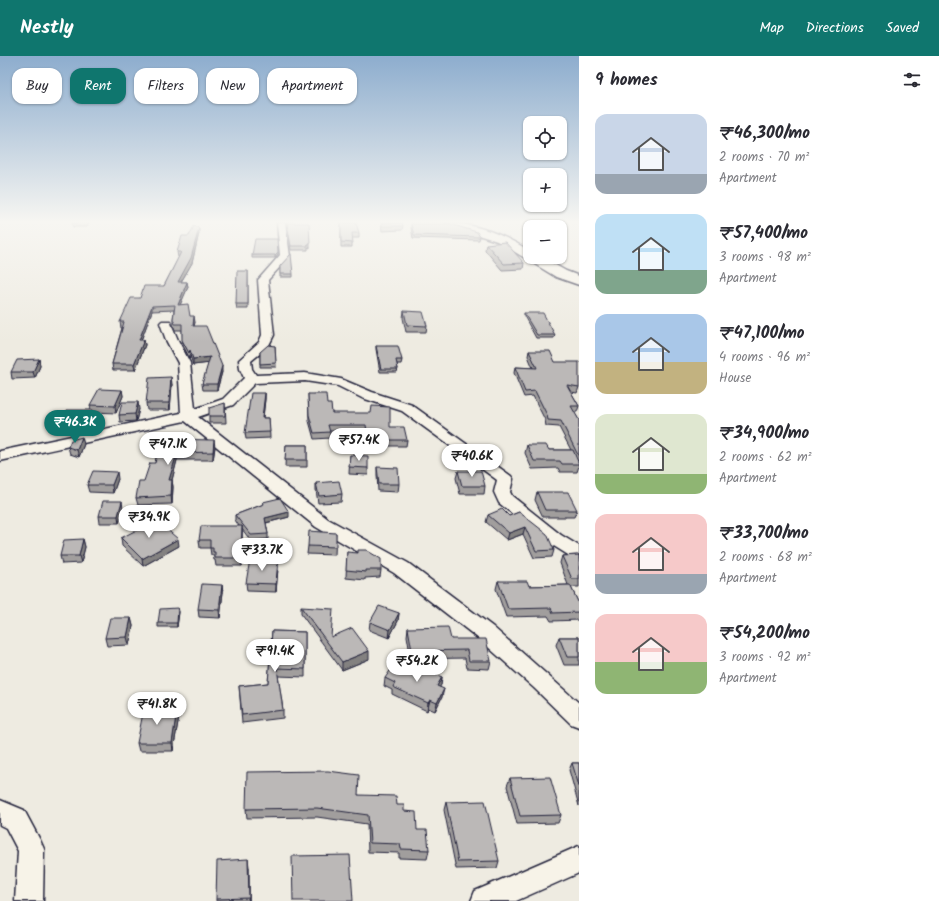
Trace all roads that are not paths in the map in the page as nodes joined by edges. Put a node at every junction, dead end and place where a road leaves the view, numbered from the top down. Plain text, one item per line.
1 (279, 262) edge
2 (544, 264) edge
3 (579, 281) edge
4 (166, 323) dead end
5 (251, 379) junction
6 (188, 416) junction
7 (0, 456) edge
8 (579, 554) edge
9 (579, 716) edge
10 (0, 812) edge
11 (579, 859) edge
12 (29, 901) edge
13 (486, 901) edge

1 - 5 street
2 - 3 main road
4 - 6 street
5 - 6 street
5 - 8 street
6 - 7 street
6 - 9 street
10 - 12 street
11 - 13 street

